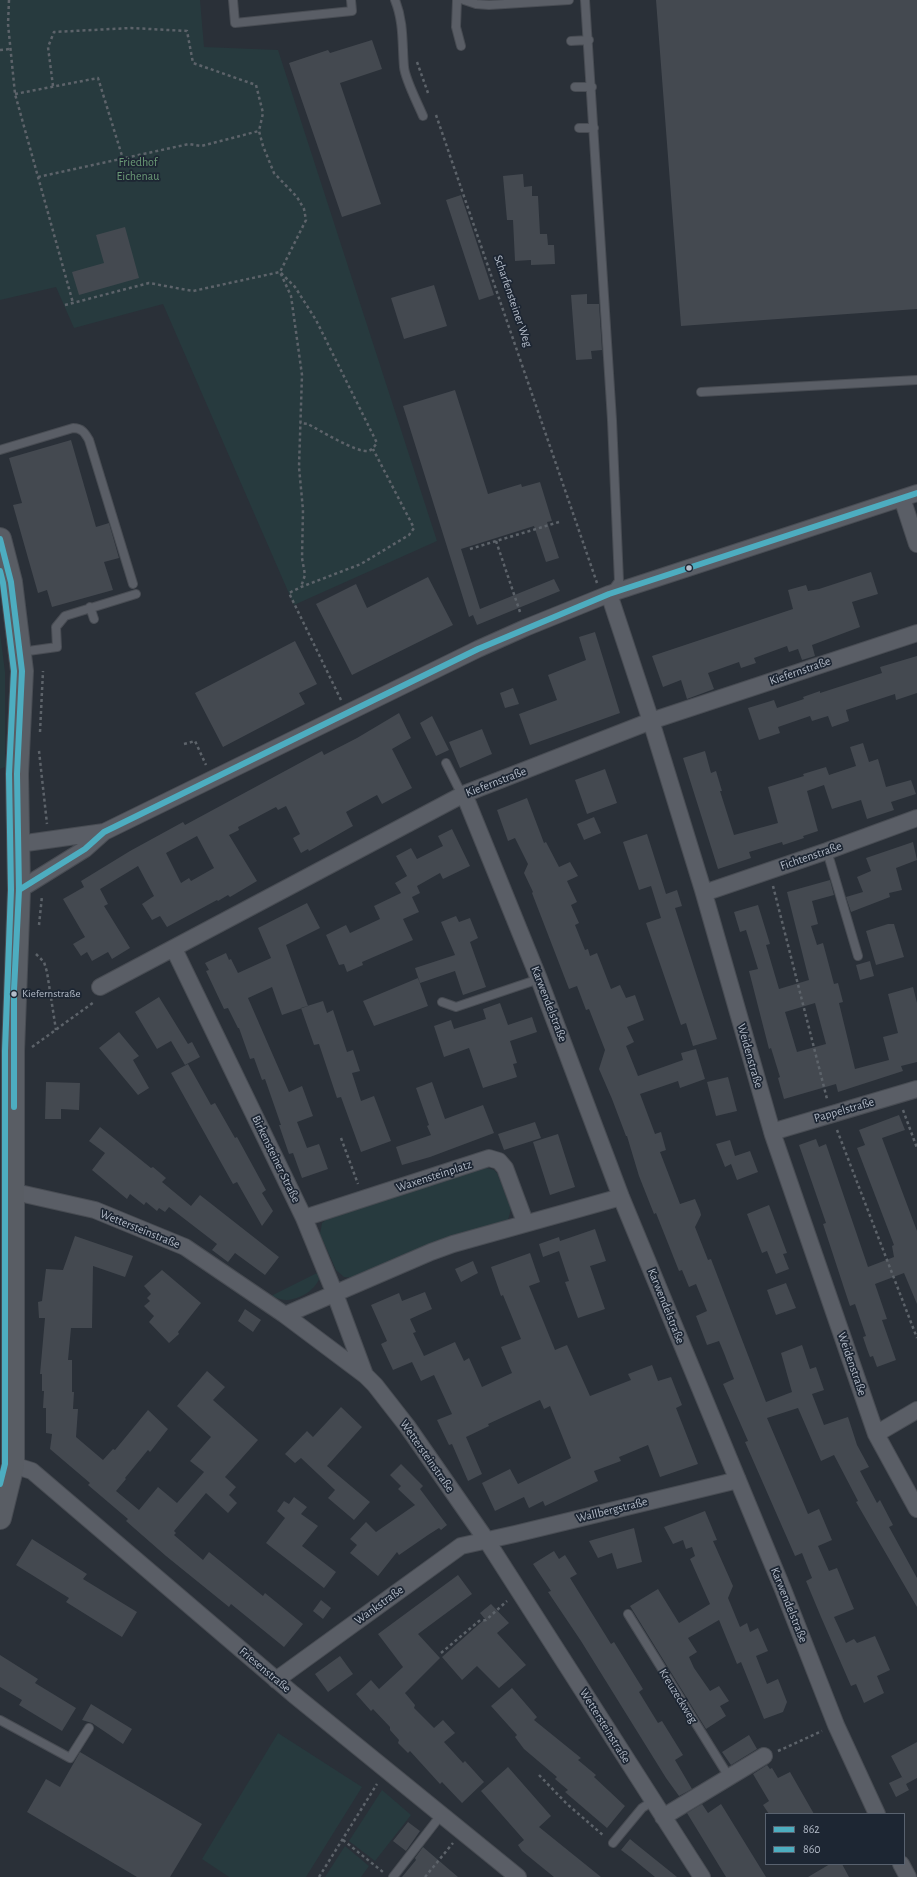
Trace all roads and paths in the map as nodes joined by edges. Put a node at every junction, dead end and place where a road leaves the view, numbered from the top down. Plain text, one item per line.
1 (9, 0) edge
2 (233, 0) edge
3 (351, 0) edge
4 (395, 0) edge
5 (457, 0) edge
6 (464, 0) edge
7 (569, 0) edge
8 (585, 0) edge
9 (571, 40) dead end
10 (589, 40) junction
11 (461, 46) dead end
12 (10, 49) junction
13 (0, 50) edge
14 (415, 56) dead end
15 (53, 86) junction
16 (575, 87) dead end
17 (592, 87) junction
18 (15, 94) junction
19 (428, 94) dead end
20 (434, 109) dead end
21 (423, 116) dead end
22 (579, 128) dead end
23 (594, 128) junction
24 (259, 131) junction
25 (123, 159) junction
26 (38, 177) junction
27 (280, 272) junction
28 (73, 302) junction
29 (65, 305) dead end
30 (917, 380) edge
31 (701, 392) dead end
32 (300, 423) junction
33 (373, 449) junction
34 (0, 450) edge
35 (910, 496) edge
36 (559, 522) dead end
37 (0, 540) edge
38 (496, 541) junction
39 (917, 544) edge
40 (470, 549) dead end
41 (133, 584) dead end
42 (301, 587) junction
43 (136, 594) dead end
44 (609, 594) junction
45 (90, 607) junction
46 (94, 619) dead end
47 (526, 628) junction
48 (917, 633) edge
49 (30, 650) junction
50 (347, 713) junction
51 (652, 722) junction
52 (40, 739) dead end
53 (184, 744) dead end
54 (40, 745) dead end
55 (446, 763) dead end
56 (213, 780) junction
57 (464, 794) junction
58 (917, 818) edge
59 (104, 832) junction
60 (49, 840) junction
61 (19, 844) junction
62 (828, 851) junction
63 (51, 870) junction
64 (19, 890) junction
65 (704, 894) junction
66 (39, 927) dead end
67 (37, 948) dead end
68 (174, 949) junction
69 (858, 956) dead end
70 (540, 979) junction
71 (100, 987) joint
72 (442, 1002) dead end
73 (56, 1030) junction
74 (13, 1051) junction
75 (917, 1089) edge
76 (898, 1095) junction
77 (7, 1107) edge
78 (772, 1132) junction
79 (341, 1138) dead end
80 (917, 1148) edge
81 (15, 1192) junction
82 (621, 1197) junction
83 (364, 1199) junction
84 (304, 1218) junction
85 (525, 1222) junction
86 (335, 1294) junction
87 (7, 1295) edge
88 (285, 1315) junction
89 (7, 1326) edge
90 (365, 1375) junction
91 (917, 1410) edge
92 (876, 1434) junction
93 (9, 1450) edge
94 (738, 1480) junction
95 (917, 1508) edge
96 (0, 1518) edge
97 (487, 1541) junction
98 (519, 1591) junction
99 (628, 1614) dead end
100 (441, 1653) dead end
101 (276, 1680) junction
102 (0, 1720) edge
103 (836, 1725) junction
104 (89, 1728) dead end
105 (764, 1756) joint
106 (387, 1771) junction
107 (539, 1775) dead end
108 (729, 1777) junction
109 (653, 1801) junction
110 (877, 1813) edge
111 (441, 1815) junction
112 (663, 1817) junction
113 (462, 1832) junction
114 (343, 1840) junction
115 (613, 1843) joint
116 (902, 1865) edge
117 (319, 1877) edge
118 (389, 1877) edge
119 (394, 1877) edge
120 (425, 1877) edge
121 (518, 1877) edge
122 (702, 1877) edge
123 (908, 1877) edge

1 - 12 path
2 - 3 lane
4 - 21 lane
5 - 11 lane
6 - 7 lane
8 - 10 lane
9 - 10 lane
10 - 17 lane
12 - 13 path
12 - 18 path
14 - 19 path
15 - 18 path
15 - 24 path
15 - 25 path
16 - 17 lane
17 - 23 lane
18 - 26 path
20 - 44 path, Scharfensteiner Weg
22 - 23 lane
23 - 44 lane
24 - 25 path
24 - 27 path
25 - 26 path
26 - 28 path
27 - 28 path
27 - 32 path
27 - 33 path
28 - 29 path
30 - 31 lane
32 - 33 path
32 - 42 path
33 - 42 path
34 - 41 lane
35 - 39 street
35 - 44 street
36 - 38 path
37 - 49 main road
38 - 40 path
38 - 47 path
42 - 50 path
43 - 45 lane
44 - 47 street
44 - 51 street, Weidenstraße
45 - 46 lane
45 - 49 lane
47 - 50 street
48 - 51 street, Kiefernstraße
49 - 52 path
49 - 61 main road
50 - 56 street
51 - 57 street, Kiefernstraße
51 - 65 street, Weidenstraße
53 - 56 path
54 - 60 path
55 - 57 lane
56 - 59 street
57 - 68 street, Kiefernstraße
57 - 70 street, Karwendelstraße
58 - 62 street, Fichtenstraße
59 - 60 street
59 - 63 street
60 - 61 street
61 - 64 main road
62 - 65 street, Fichtenstraße
62 - 69 lane
63 - 64 street
63 - 66 path
64 - 74 main road
65 - 78 street, Weidenstraße
67 - 73 path
68 - 71 street, Kiefernstraße
68 - 84 street, Birkensteiner Straße
70 - 72 lane
70 - 82 street, Karwendelstraße
71 - 73 path
73 - 74 path
74 - 77 main road
75 - 76 street, Pappelstraße
76 - 78 street, Pappelstraße
76 - 80 path
77 - 81 main road
78 - 92 street, Weidenstraße
79 - 83 path
81 - 87 main road
81 - 88 street, Wettersteinstraße
82 - 85 street
82 - 94 street, Karwendelstraße
83 - 84 street, Waxensteinplatz
83 - 85 street, Waxensteinplatz
84 - 86 street, Birkensteiner Straße
85 - 86 street
86 - 88 street
86 - 90 street, Birkensteiner Straße
87 - 89 main road
88 - 90 street, Wettersteinstraße
89 - 93 main road
90 - 97 street, Wettersteinstraße
91 - 92 street
92 - 95 street, Weidenstraße
93 - 96 main road
93 - 101 street, Friesenstraße
94 - 97 street, Wallbergstraße
94 - 103 street, Karwendelstraße
97 - 98 street, Wettersteinstraße
97 - 101 street, Wankstraße
98 - 100 path
98 - 109 street, Wettersteinstraße
99 - 108 lane, Kreuzeckweg
101 - 106 street, Friesenstraße
102 - 104 lane
103 - 105 path
103 - 110 street, Karwendelstraße
105 - 108 street
106 - 111 street, Friesenstraße
106 - 114 path
107 - 115 path
108 - 112 street
109 - 112 street, Wettersteinstraße
109 - 115 lane
111 - 113 street, Friesenstraße
111 - 119 lane
112 - 122 street, Wettersteinstraße
113 - 120 path
113 - 121 street, Friesenstraße
114 - 117 path
114 - 118 path
116 - 123 street

